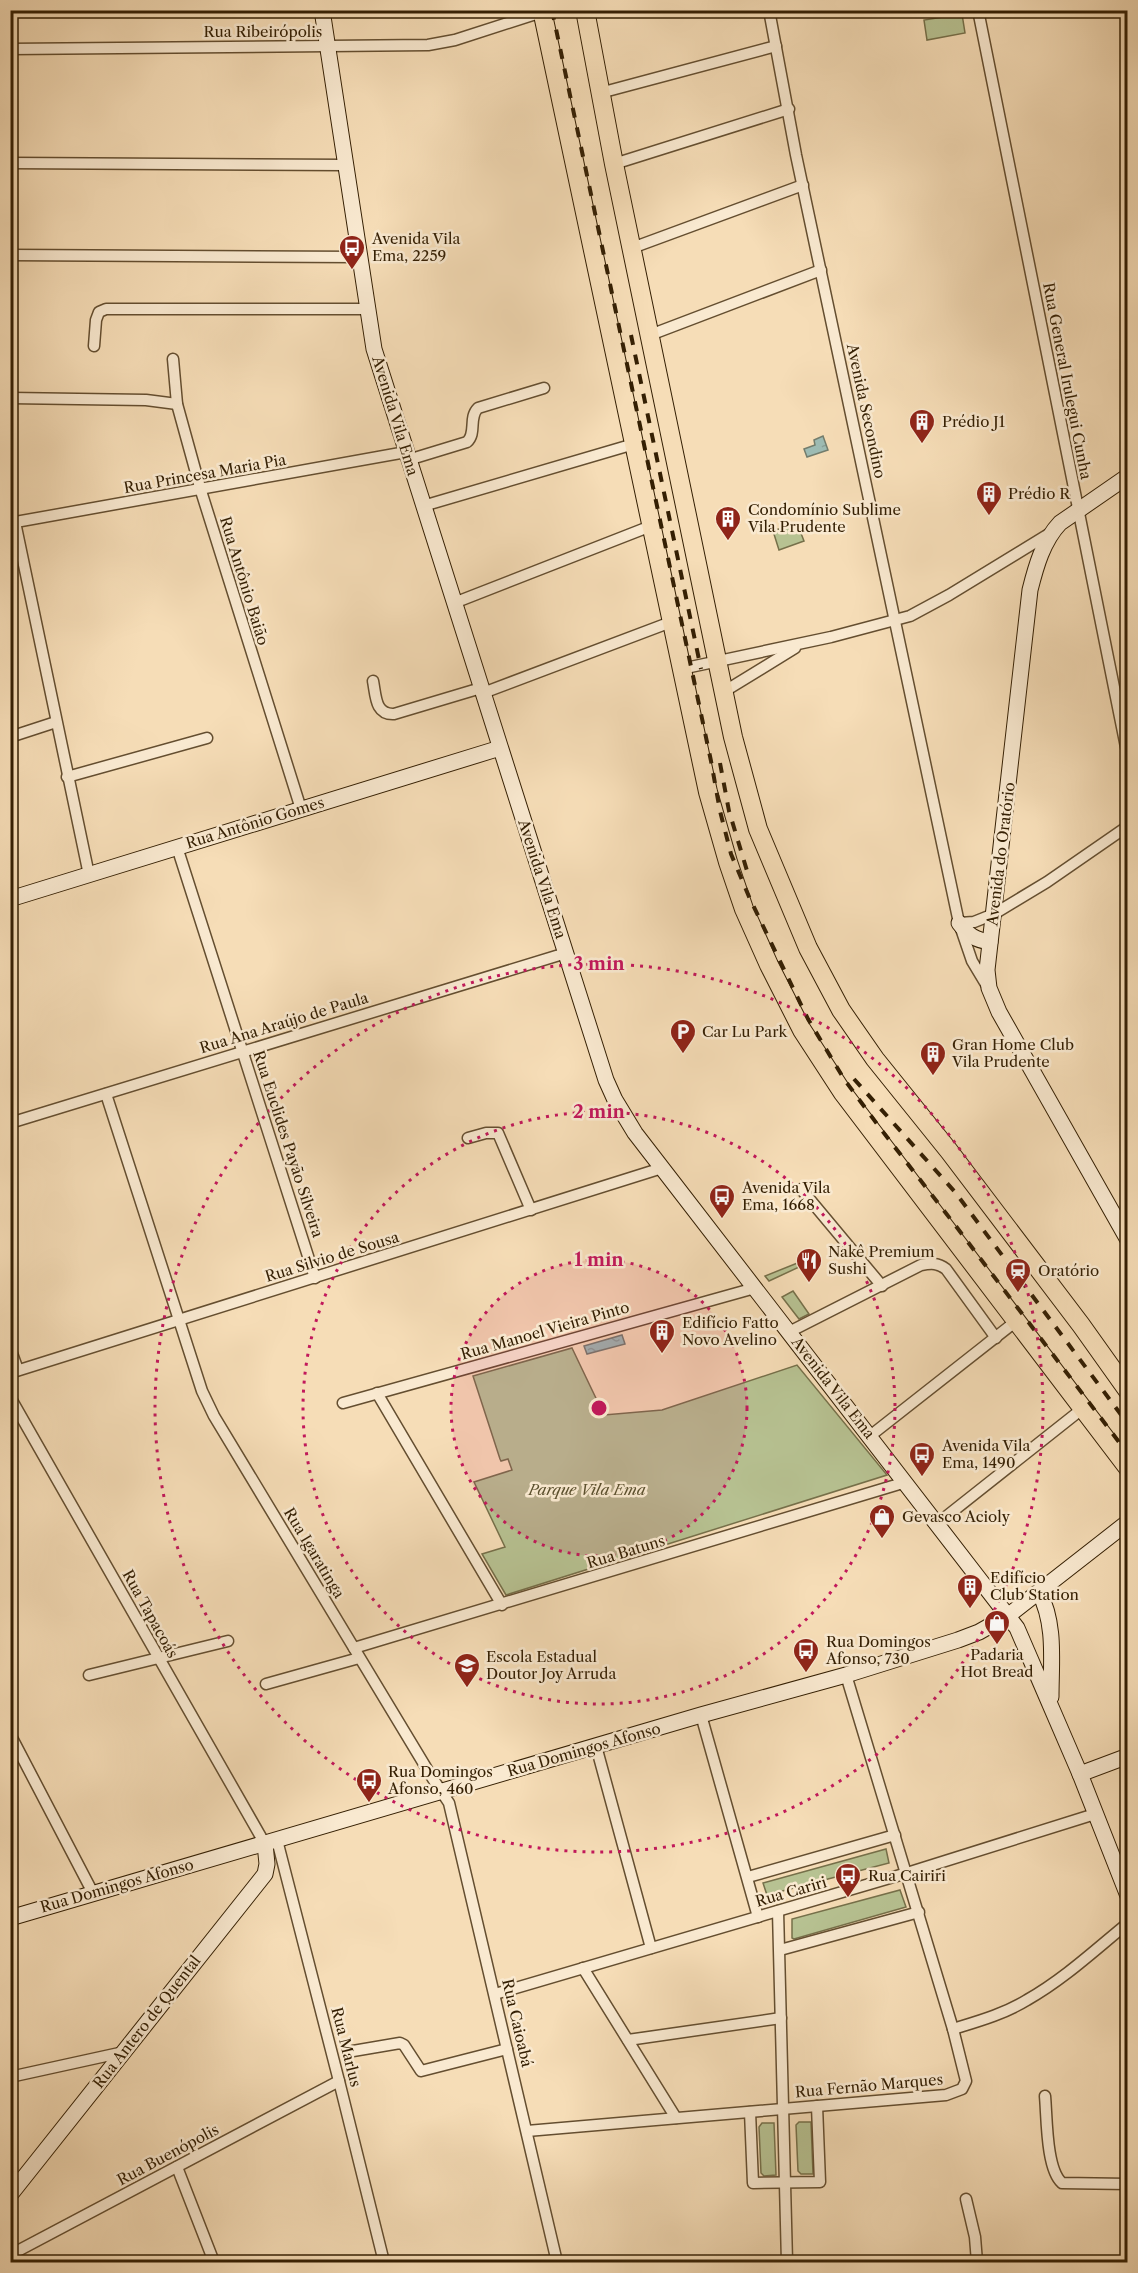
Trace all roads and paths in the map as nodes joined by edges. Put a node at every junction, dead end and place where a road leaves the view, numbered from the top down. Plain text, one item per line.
1 (322, 10) edge
2 (585, 10) edge
3 (769, 10) edge
4 (978, 10) edge
5 (544, 11) edge
6 (776, 46) junction
7 (327, 47) junction
8 (10, 49) edge
9 (600, 93) junction
10 (789, 109) junction
11 (10, 163) edge
12 (614, 164) junction
13 (345, 165) junction
14 (803, 185) junction
15 (632, 248) junction
16 (10, 255) edge
17 (359, 257) junction
18 (821, 270) junction
19 (367, 309) junction
20 (650, 335) junction
21 (94, 346) dead end
22 (173, 360) dead end
23 (544, 388) dead end
24 (10, 398) edge
25 (177, 404) junction
26 (634, 444) junction
27 (407, 456) junction
28 (1128, 476) edge
29 (201, 491) junction
30 (423, 506) junction
31 (1078, 510) junction
32 (13, 523) edge
33 (651, 526) junction
34 (1052, 531) junction
35 (454, 603) junction
36 (895, 620) junction
37 (671, 622) junction
38 (803, 643) junction
39 (718, 661) junction
40 (681, 669) junction
41 (373, 681) dead end
42 (482, 691) junction
43 (725, 691) junction
44 (56, 722) junction
45 (10, 737) edge
46 (207, 738) dead end
47 (500, 748) junction
48 (1128, 757) edge
49 (67, 777) junction
50 (301, 808) junction
51 (1128, 826) edge
52 (177, 848) junction
53 (89, 874) junction
54 (10, 899) edge
55 (994, 915) junction
56 (959, 923) junction
57 (990, 942) junction
58 (566, 953) junction
59 (989, 988) junction
60 (243, 1051) junction
61 (106, 1094) junction
62 (10, 1123) edge
63 (468, 1138) dead end
64 (662, 1168) junction
65 (801, 1190) dead end
66 (531, 1210) junction
67 (1128, 1240) edge
68 (315, 1278) junction
69 (882, 1286) junction
70 (755, 1288) junction
71 (179, 1320) junction
72 (1016, 1322) junction
73 (789, 1332) junction
74 (996, 1338) junction
75 (10, 1348) edge
76 (14, 1371) edge
77 (1128, 1391) edge
78 (377, 1393) junction
79 (10, 1397) edge
80 (343, 1403) dead end
81 (1082, 1409) junction
82 (870, 1436) junction
83 (1128, 1468) edge
84 (906, 1482) junction
85 (1128, 1522) edge
86 (938, 1524) junction
87 (1039, 1592) junction
88 (502, 1605) junction
89 (1009, 1615) junction
90 (228, 1641) dead end
91 (354, 1648) junction
92 (158, 1658) junction
93 (359, 1658) junction
94 (89, 1675) dead end
95 (846, 1675) junction
96 (266, 1684) dead end
97 (1051, 1704) junction
98 (701, 1715) junction
99 (10, 1734) edge
100 (596, 1746) junction
101 (1128, 1756) edge
102 (1080, 1774) junction
103 (442, 1791) junction
104 (1095, 1814) junction
105 (895, 1835) junction
106 (271, 1842) junction
107 (907, 1873) junction
108 (1123, 1874) edge
109 (748, 1877) junction
110 (93, 1893) junction
111 (1128, 1896) edge
112 (778, 1911) junction
113 (919, 1912) junction
114 (758, 1917) junction
115 (10, 1918) edge
116 (1128, 1923) edge
117 (651, 1948) junction
118 (780, 1950) junction
119 (584, 1968) junction
120 (495, 1994) junction
121 (781, 2018) junction
122 (954, 2029) junction
123 (628, 2040) junction
124 (507, 2049) junction
125 (353, 2051) dead end
126 (124, 2052) junction
127 (10, 2077) edge
128 (339, 2081) junction
129 (1045, 2096) dead end
130 (817, 2106) junction
131 (784, 2109) junction
132 (750, 2112) junction
133 (676, 2118) junction
134 (527, 2131) junction
135 (177, 2167) junction
136 (785, 2182) junction
137 (1128, 2184) edge
138 (10, 2195) edge
139 (966, 2199) dead end
140 (10, 2255) edge
141 (214, 2262) edge
142 (384, 2262) edge
143 (512, 2262) edge
144 (557, 2262) edge
145 (787, 2262) edge
146 (977, 2262) edge

1 - 7 main road, Avenida Vila Ema
2 - 9 main road
3 - 6 street, Avenida Secondino
4 - 31 street, Rua General Irulegui Cunha
5 - 7 street, Rua Ribeirópolis
5 - 26 main road
6 - 9 street
6 - 10 street, Avenida Secondino
7 - 8 street, Rua Ribeirópolis
7 - 13 main road, Avenida Vila Ema
9 - 12 main road
10 - 12 street
10 - 14 street, Avenida Secondino
11 - 13 street
12 - 15 main road
13 - 17 main road, Avenida Vila Ema
14 - 15 street
14 - 18 street, Avenida Secondino
15 - 20 main road
16 - 17 street
17 - 19 main road, Avenida Vila Ema
18 - 20 street
18 - 36 street, Avenida Secondino
19 - 21 street
19 - 27 main road, Avenida Vila Ema
20 - 39 main road
22 - 25 street, Rua Antônio Baião
23 - 27 street, Rua Princesa Maria Pia
24 - 25 street
25 - 29 street, Rua Antônio Baião
26 - 30 street
26 - 33 main road
27 - 29 street, Rua Princesa Maria Pia
27 - 30 main road, Avenida Vila Ema
28 - 31 main road, Avenida do Oratório
29 - 32 street, Rua Princesa Maria Pia
29 - 50 street, Rua Antônio Baião
30 - 35 main road, Avenida Vila Ema
31 - 34 main road, Avenida do Oratório
31 - 48 street, Rua General Irulegui Cunha
32 - 44 street
33 - 35 street
33 - 37 main road
34 - 36 street
34 - 55 main road, Avenida do Oratório
35 - 42 main road, Avenida Vila Ema
36 - 38 street
36 - 56 street, Avenida Secondino
37 - 40 main road
37 - 42 street
38 - 39 street
38 - 43 street
39 - 40 street
39 - 43 main road
40 - 72 main road
41 - 42 street
42 - 47 main road, Avenida Vila Ema
43 - 77 main road
44 - 45 street
44 - 49 street
46 - 49 street
47 - 50 main road, Rua Antônio Gomes
47 - 58 main road, Avenida Vila Ema
49 - 53 street
50 - 52 main road, Rua Antônio Gomes
51 - 55 street
52 - 53 main road, Rua Antônio Gomes
52 - 60 street, Rua Euclides Payão Silveira
53 - 54 main road, Rua Antônio Gomes
55 - 56 street
55 - 57 main road, Avenida do Oratório
56 - 57 main road
56 - 59 street, Avenida Secondino
57 - 59 main road, Avenida do Oratório
58 - 60 street, Rua Ana Araújo de Paula
58 - 64 main road, Avenida Vila Ema
59 - 67 main road, Avenida do Oratório
60 - 61 street, Rua Ana Araújo de Paula
60 - 68 street, Rua Euclides Payão Silveira
61 - 62 street, Rua Ana Araújo de Paula
61 - 71 street, Rua Igaratinga
63 - 66 street
64 - 66 street, Rua Silvio de Sousa
64 - 70 main road, Avenida Vila Ema
65 - 69 street
66 - 68 street, Rua Silvio de Sousa
68 - 71 street, Rua Silvio de Sousa
69 - 73 street
69 - 74 street
70 - 73 main road, Avenida Vila Ema
70 - 78 street, Rua Manoel Vieira Pinto
71 - 76 street, Rua Silvio de Sousa
71 - 91 street, Rua Igaratinga
72 - 74 street
72 - 81 main road
73 - 82 main road, Avenida Vila Ema
74 - 82 street
75 - 76 street
78 - 80 street, Rua Manoel Vieira Pinto
78 - 88 street
79 - 92 street, Rua Tapacoás
81 - 83 main road
81 - 86 street
82 - 84 main road, Avenida Vila Ema
84 - 86 main road, Avenida Vila Ema
84 - 88 street, Rua Batuns
85 - 87 main road, Rua Domingos Afonso
86 - 89 main road, Avenida Vila Ema
87 - 89 main road, Rua Domingos Afonso
87 - 97 main road
88 - 91 street, Rua Batuns
89 - 95 main road, Rua Domingos Afonso
89 - 97 main road, Avenida Vila Ema
90 - 92 street
91 - 93 street, Rua Igaratinga
92 - 94 street
92 - 106 street, Rua Tapacoás
93 - 96 street
93 - 103 street, Rua Igaratinga
95 - 98 main road, Rua Domingos Afonso
95 - 105 street, Rua Fernão Marques
97 - 102 main road, Avenida Vila Ema
98 - 100 main road, Rua Domingos Afonso
98 - 109 street
99 - 110 street
100 - 103 main road, Rua Domingos Afonso
100 - 117 street
101 - 102 main road
102 - 104 main road, Avenida Vila Ema
103 - 106 main road, Rua Domingos Afonso
103 - 120 street, Rua Caioabá
104 - 107 street, Rua Cariri
104 - 108 main road, Avenida Vila Ema
105 - 107 street, Rua Fernão Marques
105 - 109 street
106 - 110 main road, Rua Domingos Afonso
106 - 126 main road, Rua Antero de Quental
106 - 128 street, Rua Marlus
107 - 112 street, Rua Cariri
107 - 113 street, Rua Fernão Marques
108 - 111 main road, Avenida Vila Ema
109 - 114 street
110 - 115 main road, Rua Domingos Afonso
112 - 114 street, Rua Cariri
112 - 118 street
113 - 118 street
113 - 122 street, Rua Fernão Marques
114 - 117 street, Rua Cariri
116 - 122 street
117 - 119 street, Rua Cariri
118 - 121 street
119 - 120 street, Rua Cariri
119 - 123 street
120 - 124 street, Rua Caioabá
121 - 123 street
121 - 131 street
122 - 130 street, Rua Fernão Marques
123 - 133 street
124 - 125 street
124 - 134 street, Rua Caioabá
126 - 127 street
126 - 138 main road, Rua Antero de Quental
128 - 135 street, Rua Buenópolis
128 - 142 street, Rua Marlus
129 - 137 street
130 - 131 street, Rua Fernão Marques
130 - 136 street
131 - 132 street, Rua Fernão Marques
131 - 136 street
132 - 133 street, Rua Fernão Marques
132 - 136 street
133 - 134 street, Rua Fernão Marques
134 - 144 street, Rua Caioabá
135 - 140 street, Rua Buenópolis
135 - 141 street
136 - 145 street
139 - 146 street
143 - 144 street

